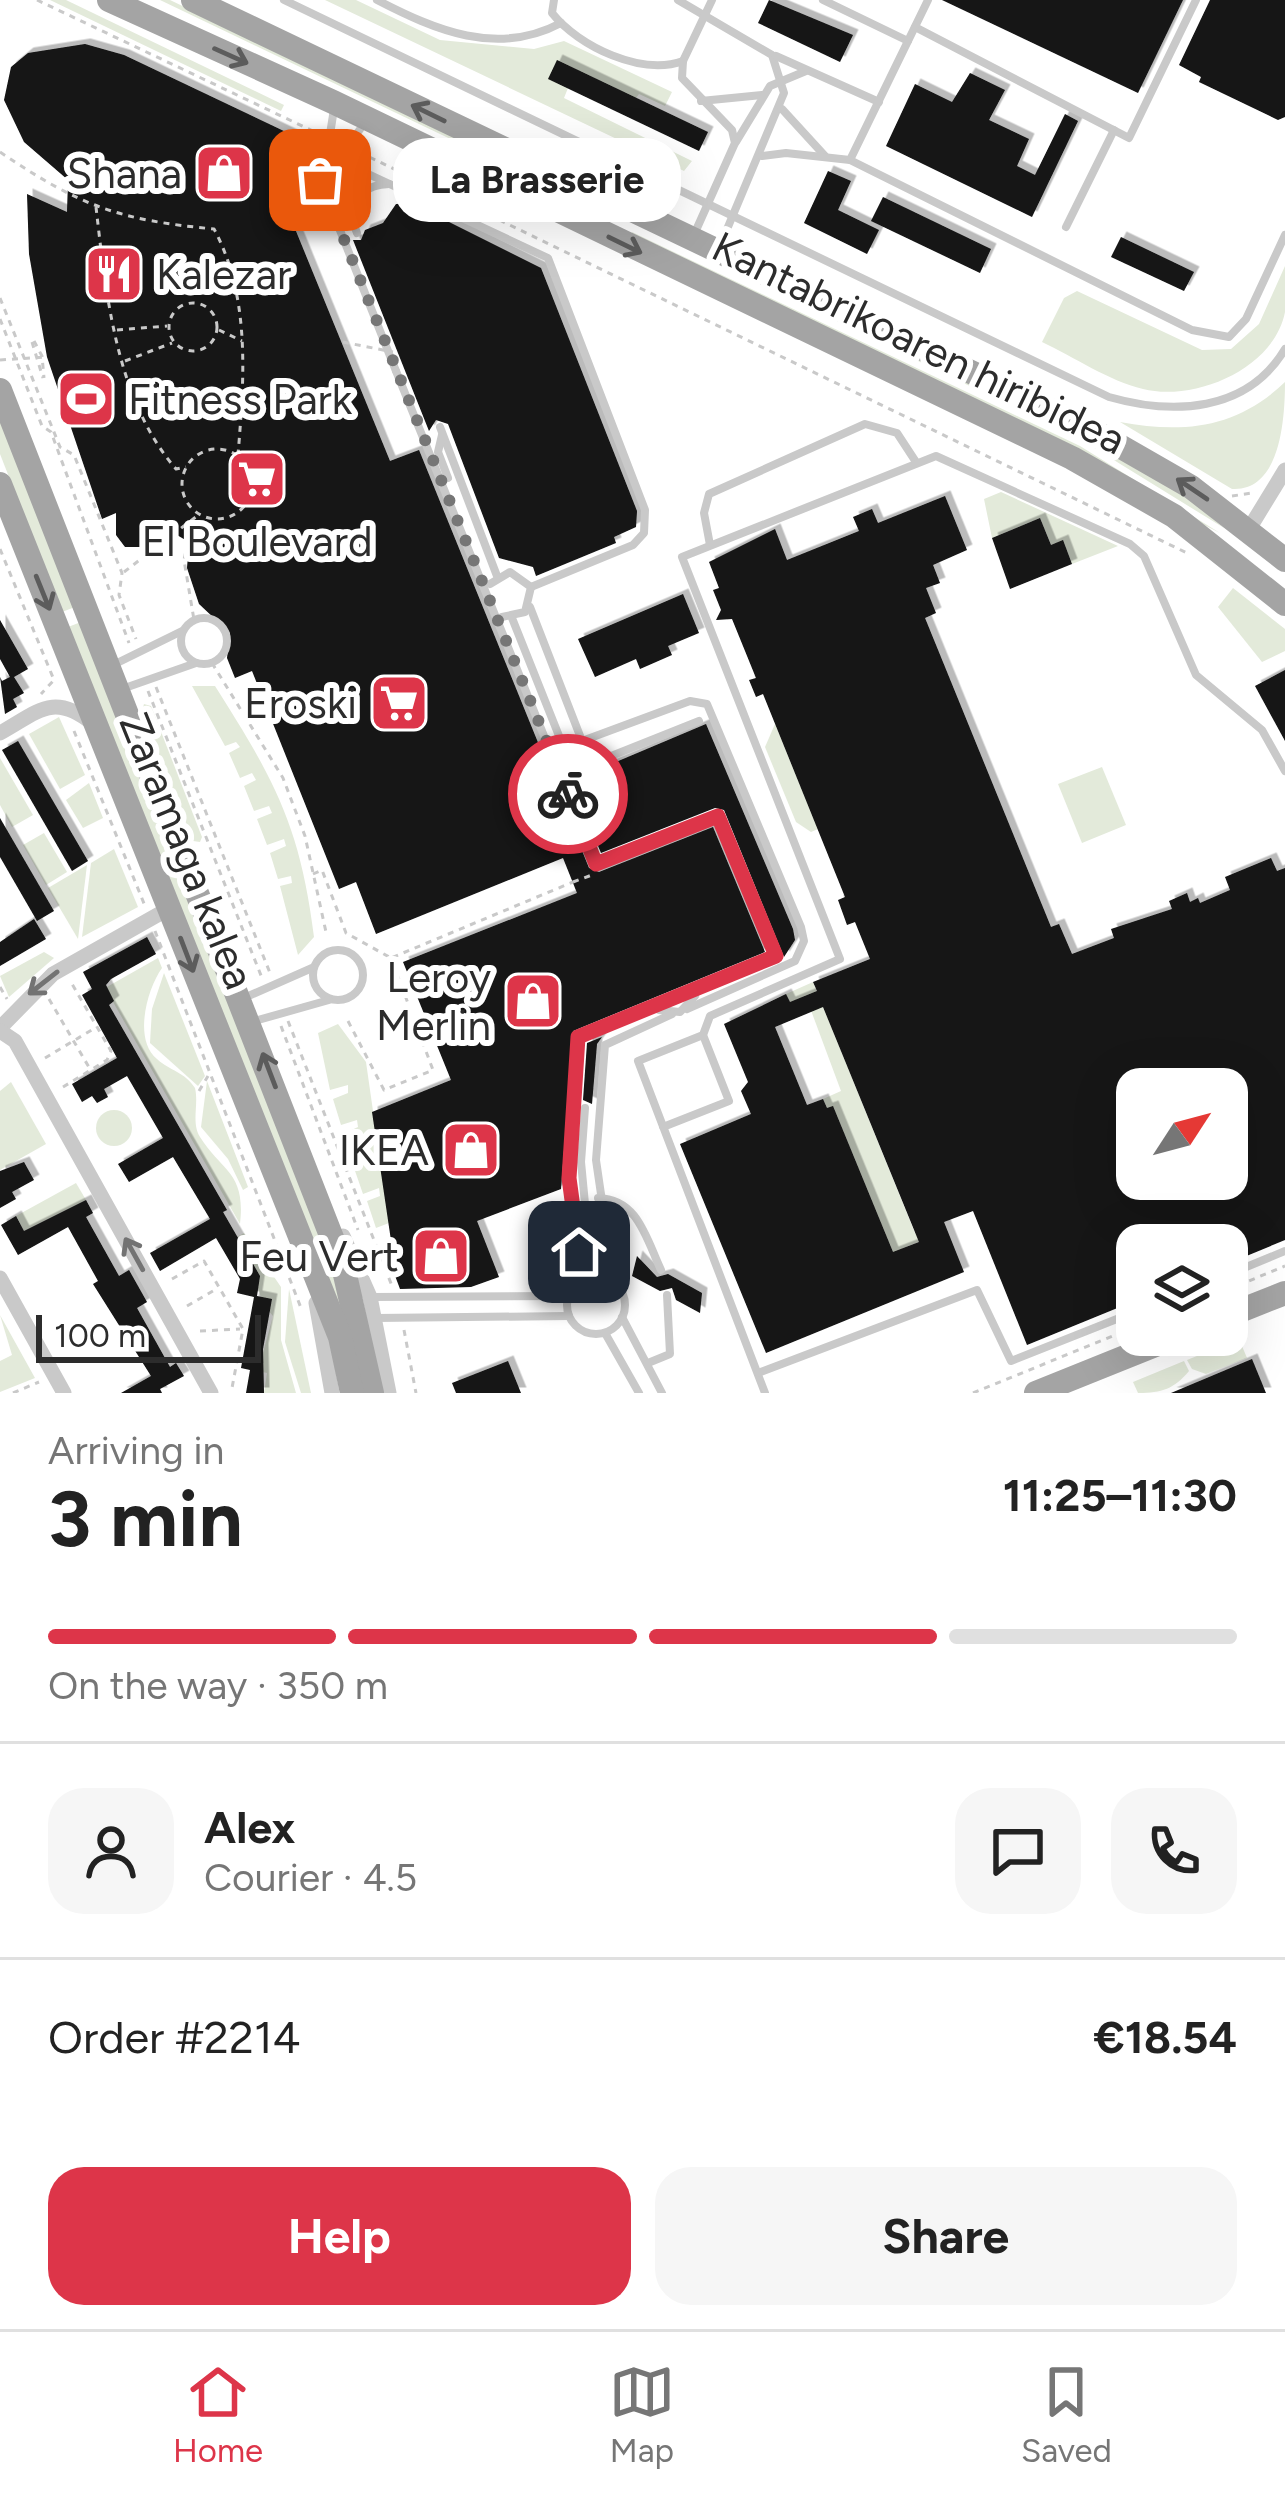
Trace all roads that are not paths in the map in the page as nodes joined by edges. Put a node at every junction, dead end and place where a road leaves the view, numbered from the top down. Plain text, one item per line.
1 (94, 0) edge
2 (193, 0) edge
3 (284, 0) edge
4 (376, 0) edge
5 (554, 0) edge
6 (678, 0) edge
7 (712, 0) edge
8 (823, 0) edge
9 (928, 0) edge
10 (1196, 0) edge
11 (119, 5) edge
12 (706, 14) junction
13 (561, 23) junction
14 (915, 27) junction
15 (908, 41) junction
16 (772, 55) junction
17 (683, 61) junction
18 (808, 70) junction
19 (782, 79) junction
20 (762, 94) junction
21 (701, 101) junction
22 (333, 102) junction
23 (879, 102) junction
24 (782, 109) junction
25 (369, 120) junction
26 (1114, 130) junction
27 (736, 143) junction
28 (327, 153) junction
29 (761, 156) junction
30 (825, 156) junction
31 (850, 160) junction
32 (390, 184) junction
33 (705, 202) junction
34 (734, 215) junction
35 (356, 219) junction
36 (1066, 227) dead end
37 (357, 233) dead end
38 (1285, 235) edge
39 (692, 239) junction
40 (717, 250) junction
41 (1285, 350) edge
42 (0, 390) edge
43 (916, 462) junction
44 (1285, 470) edge
45 (448, 478) dead end
46 (0, 484) edge
47 (1249, 529) junction
48 (710, 546) junction
49 (1285, 560) edge
50 (531, 587) junction
51 (1285, 604) edge
52 (530, 607) junction
53 (183, 630) junction
54 (196, 663) junction
55 (114, 678) junction
56 (716, 716) junction
57 (95, 726) junction
58 (0, 734) edge
59 (582, 741) junction
60 (589, 759) dead end
61 (572, 766) dead end
62 (1285, 771) edge
63 (561, 776) junction
64 (159, 914) junction
65 (354, 956) junction
66 (317, 962) junction
67 (363, 978) junction
68 (695, 996) dead end
69 (334, 1000) junction
70 (687, 1009) junction
71 (659, 1010) dead end
72 (245, 1011) junction
73 (672, 1014) junction
74 (0, 1030) edge
75 (703, 1035) junction
76 (585, 1108) dead end
77 (287, 1118) junction
78 (663, 1126) junction
79 (598, 1198) junction
80 (302, 1248) junction
81 (1285, 1251) edge
82 (1248, 1266) edge
83 (661, 1270) dead end
84 (0, 1277) edge
85 (588, 1278) junction
86 (614, 1283) junction
87 (1285, 1292) edge
88 (667, 1295) dead end
89 (568, 1296) junction
90 (370, 1297) junction
91 (1248, 1307) edge
92 (569, 1316) junction
93 (622, 1317) junction
94 (376, 1318) junction
95 (1116, 1319) edge
96 (605, 1333) junction
97 (1128, 1356) edge
98 (648, 1364) junction
99 (758, 1373) junction
100 (64, 1393) edge
101 (211, 1393) edge
102 (332, 1393) edge
103 (352, 1393) edge
104 (372, 1393) edge
105 (389, 1393) edge
106 (639, 1393) edge
107 (662, 1393) edge
108 (766, 1393) edge
109 (1036, 1393) edge

1 - 11 main road, Kantabrikoaren hiribidea
39 -> 2 main road, Kantabrikoaren hiribidea
3 - 33 lane
4 - 13 lane
5 - 13 lane
6 - 12 lane
7 - 12 lane
8 - 15 lane
9 - 14 lane
10 - 26 lane
11 -> 22 main road, Kantabrikoaren hiribidea
12 - 16 lane
12 - 17 lane
13 - 17 lane
14 - 15 lane
14 - 26 lane
15 - 23 lane
16 - 18 lane
16 - 19 lane
17 - 21 lane
18 - 19 lane
18 - 23 lane
19 - 20 lane
19 - 24 lane
20 - 21 lane
20 - 27 lane
21 - 27 lane
22 - 25 main road, Kantabrikoaren hiribidea
22 - 28 lane
23 - 31 lane
24 - 29 lane
24 - 30 lane
25 - 32 lane
25 -> 51 main road, Kantabrikoaren hiribidea
26 - 36 lane
27 - 33 lane
28 - 35 lane
28 - 63 lane, bridge
29 - 30 lane
29 - 34 lane
30 - 31 lane
31 - 38 lane
32 - 35 lane
32 - 50 lane
33 - 34 lane
33 - 39 lane
34 - 40 lane
34 - 41 lane
35 - 37 lane
39 - 40 main road, Kantabrikoaren hiribidea
47 -> 40 main road, Kantabrikoaren hiribidea
42 - 55 main road, Zaramaga kalea
43 - 48 lane
43 - 48 lane
43 - 62 lane
44 - 47 street
45 - 50 lane
46 -> 57 main road, Zaramaga kalea
47 - 49 main road, Kantabrikoaren hiribidea
48 - 75 lane
50 - 52 lane
52 - 59 lane
52 - 61 lane
53 - 54 lane
53 - 54 lane
53 - 55 lane
54 - 55 lane
55 - 72 main road, Zaramaga kalea
56 - 59 lane
56 - 63 lane, bridge
56 - 70 lane
57 - 58 street
57 - 64 main road, Zaramaga kalea
59 - 60 lane
63 - 85 lane, bridge
64 -> 74 street
64 -> 80 main road, Zaramaga kalea
65 - 66 lane
65 - 67 lane
65 - 67 lane
66 - 69 lane
66 - 72 lane
67 - 69 lane
68 - 70 lane
69 - 72 lane
70 - 73 lane
71 - 73 lane
77 -> 72 main road, Zaramaga kalea
73 - 79 lane
101 -> 74 street
75 - 78 lane
75 - 78 lane
76 - 85 lane
77 - 90 street, Zaramaga kalea
77 - 104 main road, Zaramaga kalea
78 - 99 lane
79 - 83 lane
79 - 86 lane
80 - 102 street, Zaramaga kalea
80 - 103 main road, Zaramaga kalea
81 - 82 lane
84 - 100 street
85 - 86 lane
85 - 89 lane
86 - 93 lane
87 - 91 main road
88 - 98 lane
89 - 90 lane
89 - 92 lane
90 - 94 street, Zaramaga kalea
92 - 94 lane
92 - 96 lane
93 - 96 lane
93 - 98 lane
94 - 105 street, Zaramaga kalea
95 - 99 lane
96 - 106 lane
97 - 109 main road
98 - 107 lane
99 - 108 lane

